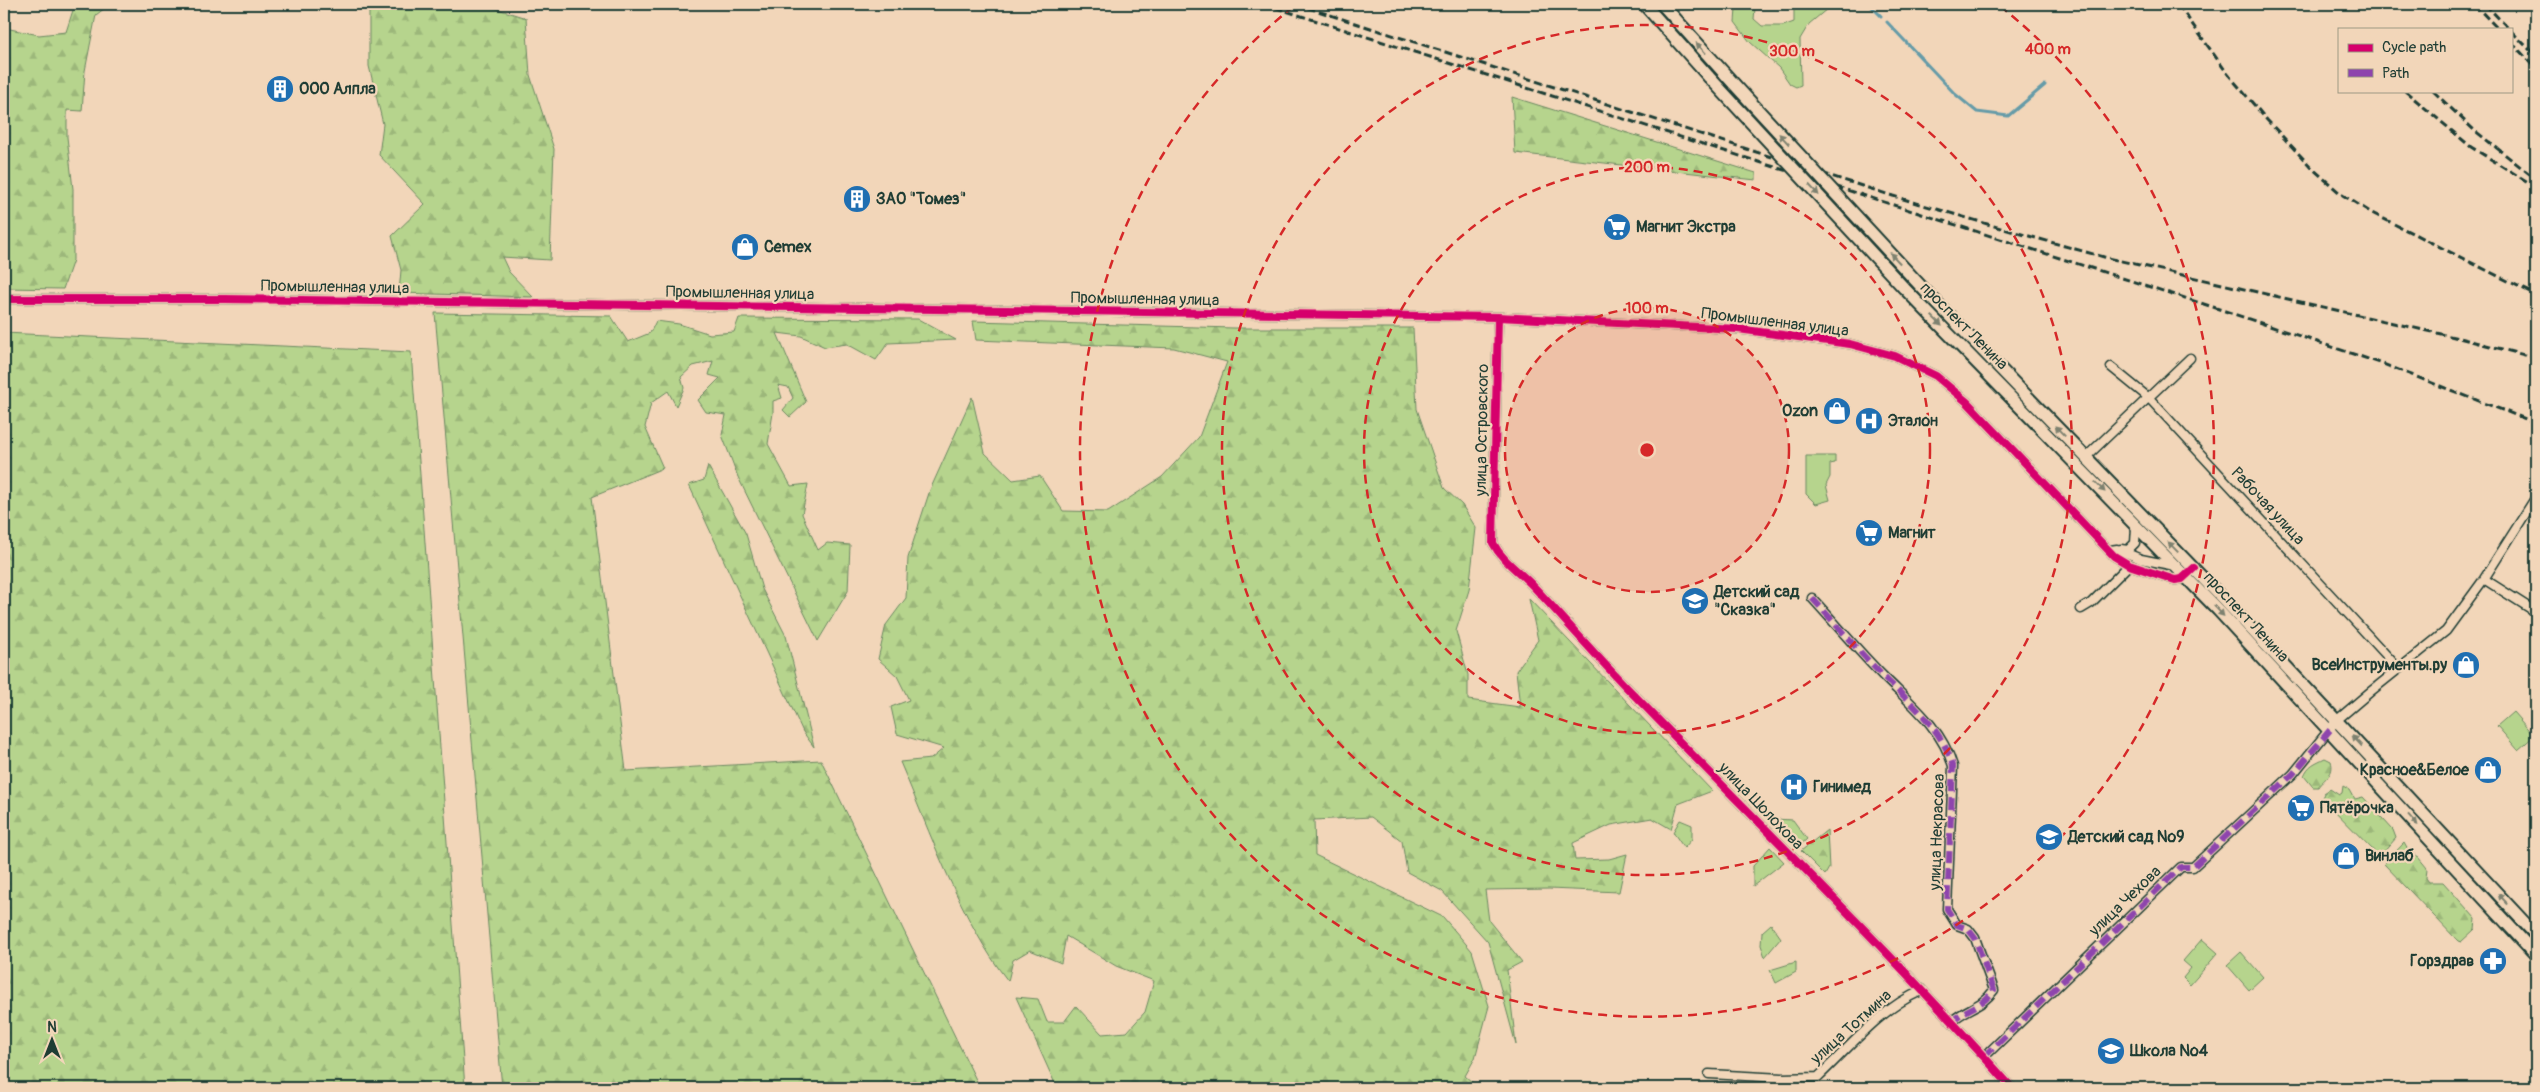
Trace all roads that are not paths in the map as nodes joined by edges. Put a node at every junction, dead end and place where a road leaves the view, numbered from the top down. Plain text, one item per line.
1 (1644, 4) edge
2 (1662, 4) edge
3 (4, 298) edge
4 (1498, 317) junction
5 (2190, 358) dead end
6 (2111, 367) dead end
7 (2149, 398) junction
8 (2086, 457) junction
9 (2536, 497) edge
10 (2136, 525) junction
11 (1493, 543) joint
12 (2113, 549) junction
13 (2129, 565) junction
14 (2177, 567) junction
15 (2189, 572) junction
16 (2484, 579) junction
17 (1812, 598) dead end
18 (2081, 609) dead end
19 (2536, 612) edge
20 (2399, 669) junction
21 (2338, 720) junction
22 (2330, 730) junction
23 (2536, 935) edge
24 (2536, 955) edge
25 (1921, 991) junction
26 (1952, 1021) junction
27 (1984, 1057) junction
28 (1709, 1074) dead end
29 (2012, 1088) edge

1 -> 10 main road, проспект Ленина, bridge
8 -> 2 main road, проспект Ленина, bridge
3 - 4 street, Промышленная улица
4 - 11 street, улица Островского
4 - 12 street, Промышленная улица
5 - 7 street
6 - 7 street, Рабочая улица
7 - 8 street
7 - 20 street, Рабочая улица
15 -> 8 main road, проспект Ленина
9 - 16 street, улица Чехова
10 - 12 street
10 - 14 main road, проспект Ленина
11 - 25 street, улица Шолохова
12 - 13 street, Промышленная улица
12 - 14 street, Промышленная улица
13 - 15 street, Промышленная улица
13 - 18 street
14 - 15 main road, проспект Ленина
15 - 21 main road, проспект Ленина
15 -> 22 main road, проспект Ленина
16 - 19 street
16 - 20 street, улица Чехова
17 - 26 street, улица Некрасова
20 - 21 street, улица Чехова
21 - 22 street, улица Чехова
23 -> 21 main road, проспект Ленина
22 -> 24 main road, проспект Ленина
22 - 27 street, улица Чехова
25 - 26 street, улица Шолохова
25 - 28 street, улица Тотмина
26 - 27 street, улица Шолохова
27 - 29 street, улица Шолохова

